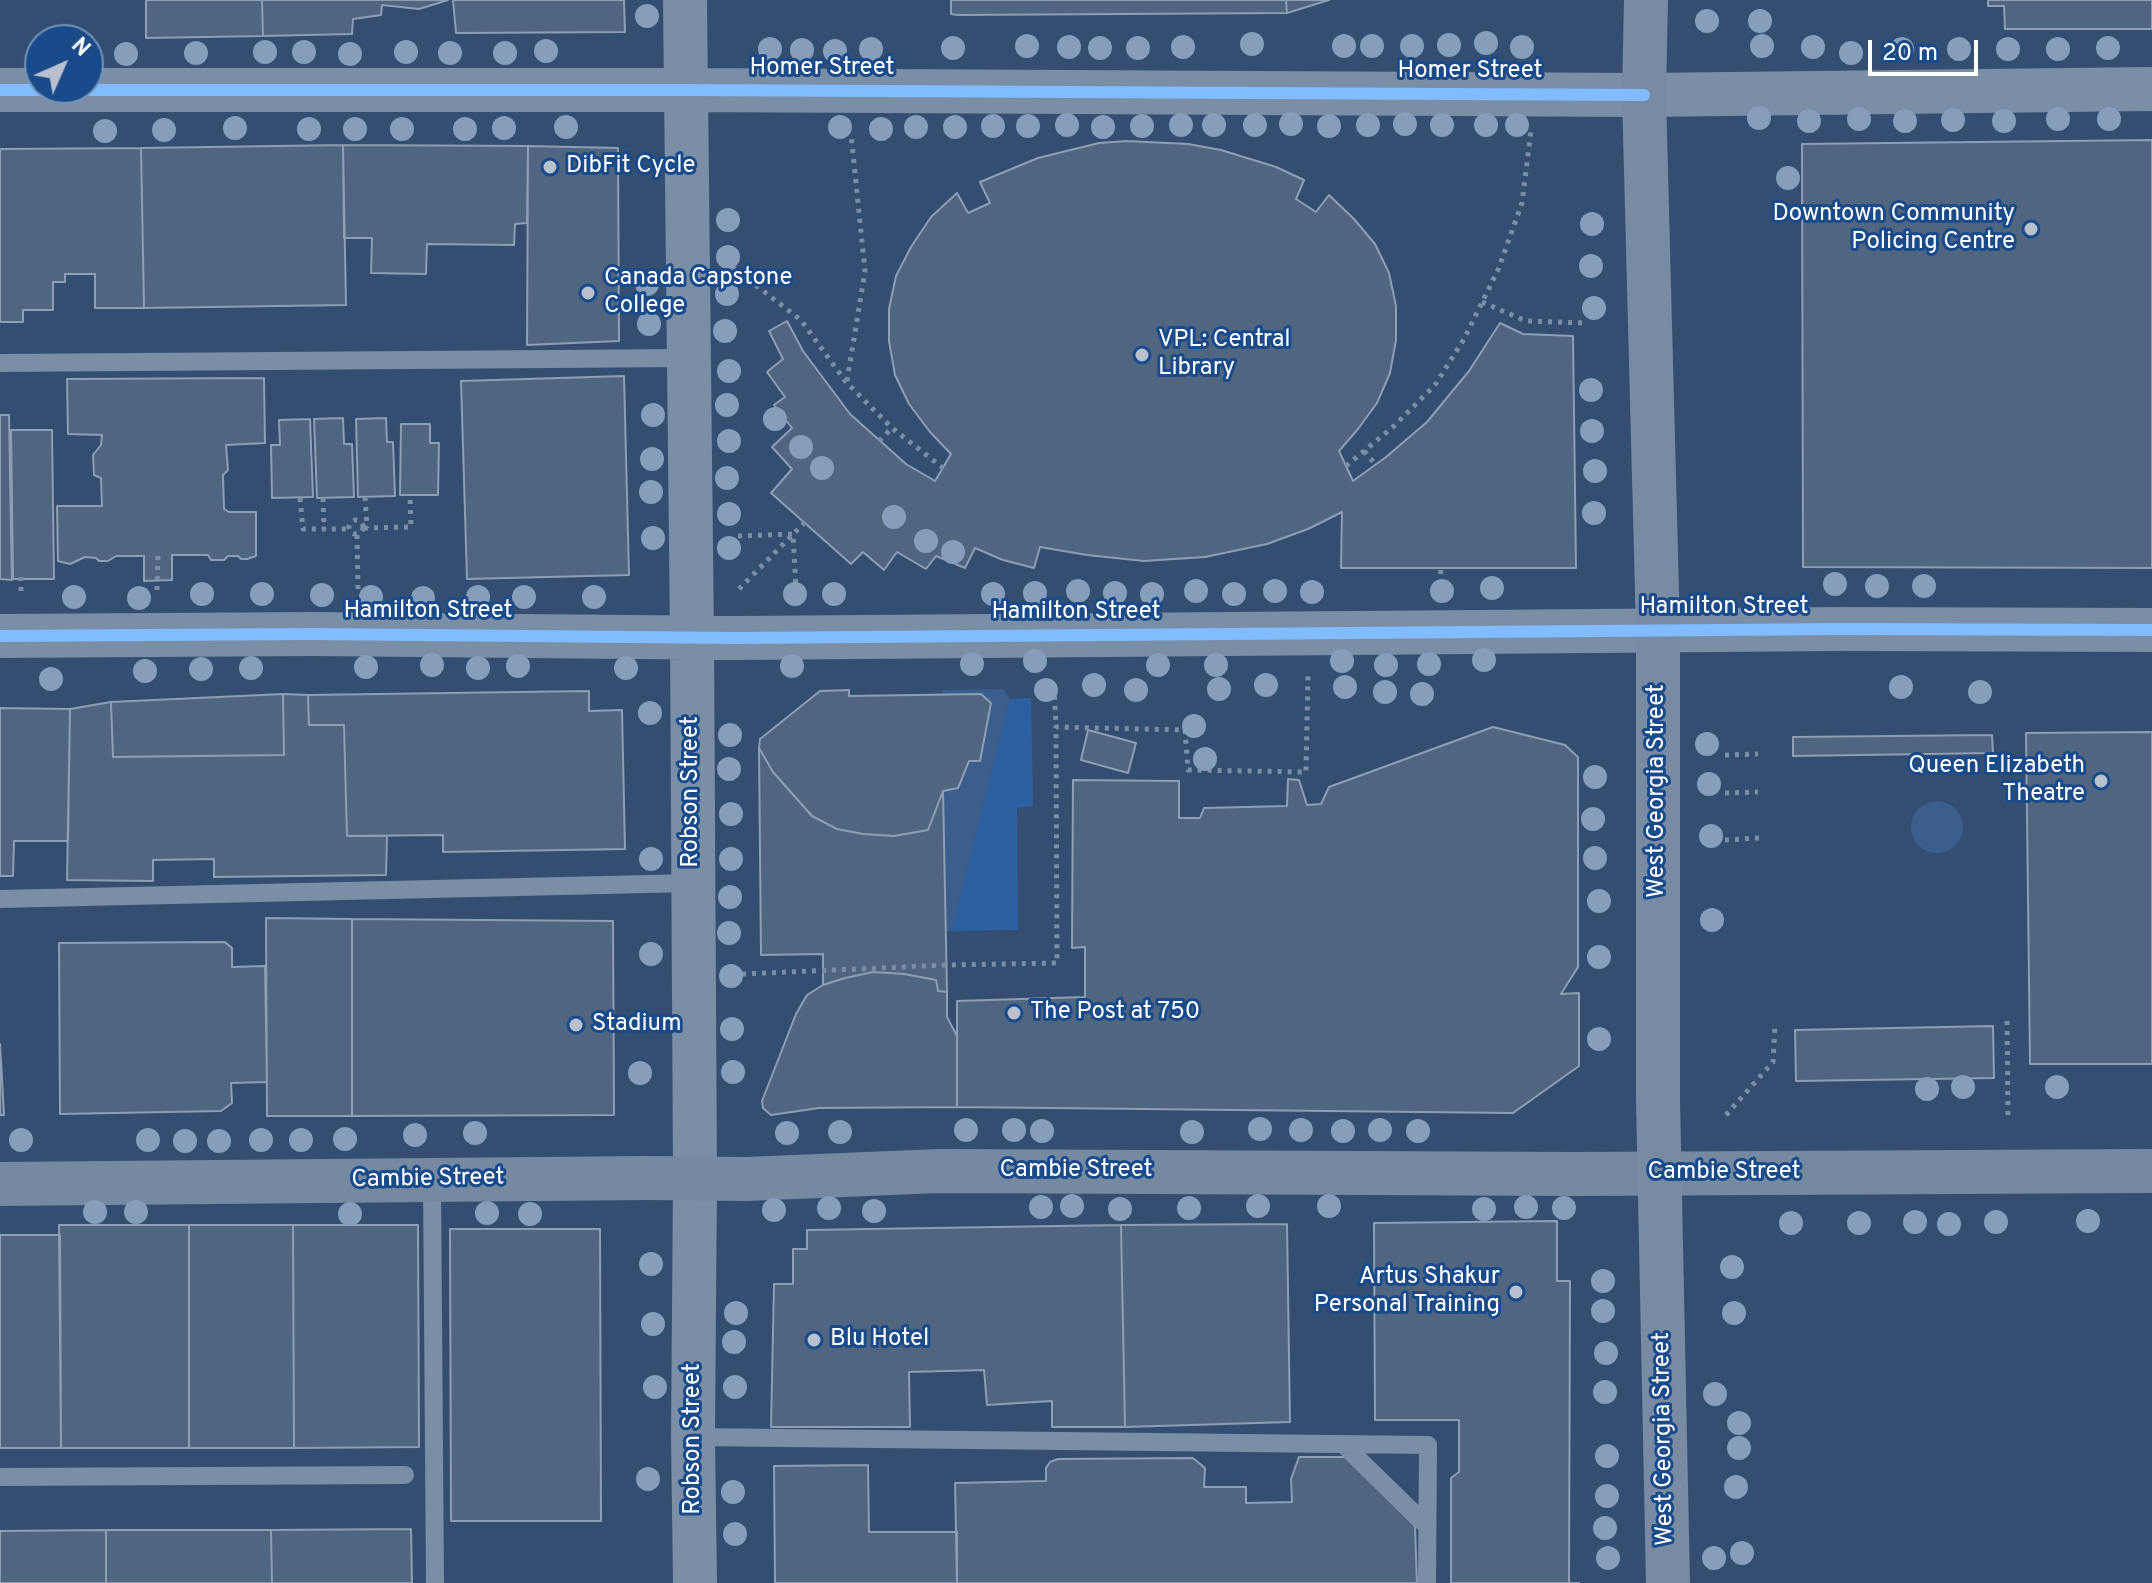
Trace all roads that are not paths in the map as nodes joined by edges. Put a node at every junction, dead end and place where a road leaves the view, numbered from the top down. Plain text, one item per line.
1 (685, 0) edge
2 (1646, 0) edge
3 (2152, 89) edge
4 (0, 90) edge
5 (685, 90) junction
6 (1644, 95) junction
7 (688, 358) junction
8 (0, 363) edge
9 (1658, 630) junction
10 (2152, 630) edge
11 (0, 636) edge
12 (692, 637) junction
13 (692, 883) junction
14 (0, 899) edge
15 (2152, 1171) edge
16 (1660, 1173) junction
17 (695, 1177) junction
18 (432, 1180) junction
19 (0, 1184) edge
20 (693, 1437) junction
21 (1343, 1444) junction
22 (405, 1475) dead end
23 (0, 1477) edge
24 (1427, 1526) junction
25 (435, 1583) edge
26 (695, 1583) edge
27 (1427, 1583) edge
28 (1668, 1583) edge

1 - 5 street, Robson Street
2 - 6 main road, West Georgia Street
3 - 6 street, Homer Street
4 - 5 street, Homer Street
5 - 6 street, Homer Street
5 - 7 street, Robson Street
6 - 9 main road, West Georgia Street
7 - 8 lane
7 - 12 street, Robson Street
9 - 10 street, Hamilton Street
9 - 12 street, Hamilton Street
9 - 16 main road, West Georgia Street
11 - 12 street, Hamilton Street
12 - 13 street, Robson Street
13 - 14 lane
13 - 17 street, Robson Street
15 - 16 main road, Cambie Street
16 - 17 main road, Cambie Street
16 - 28 main road, West Georgia Street
17 - 18 main road, Cambie Street
17 - 20 street, Robson Street
18 - 19 main road, Cambie Street
18 - 25 lane
20 - 21 lane
20 - 26 street, Robson Street
21 - 24 lane
21 - 24 lane
22 - 23 lane
24 - 27 lane

